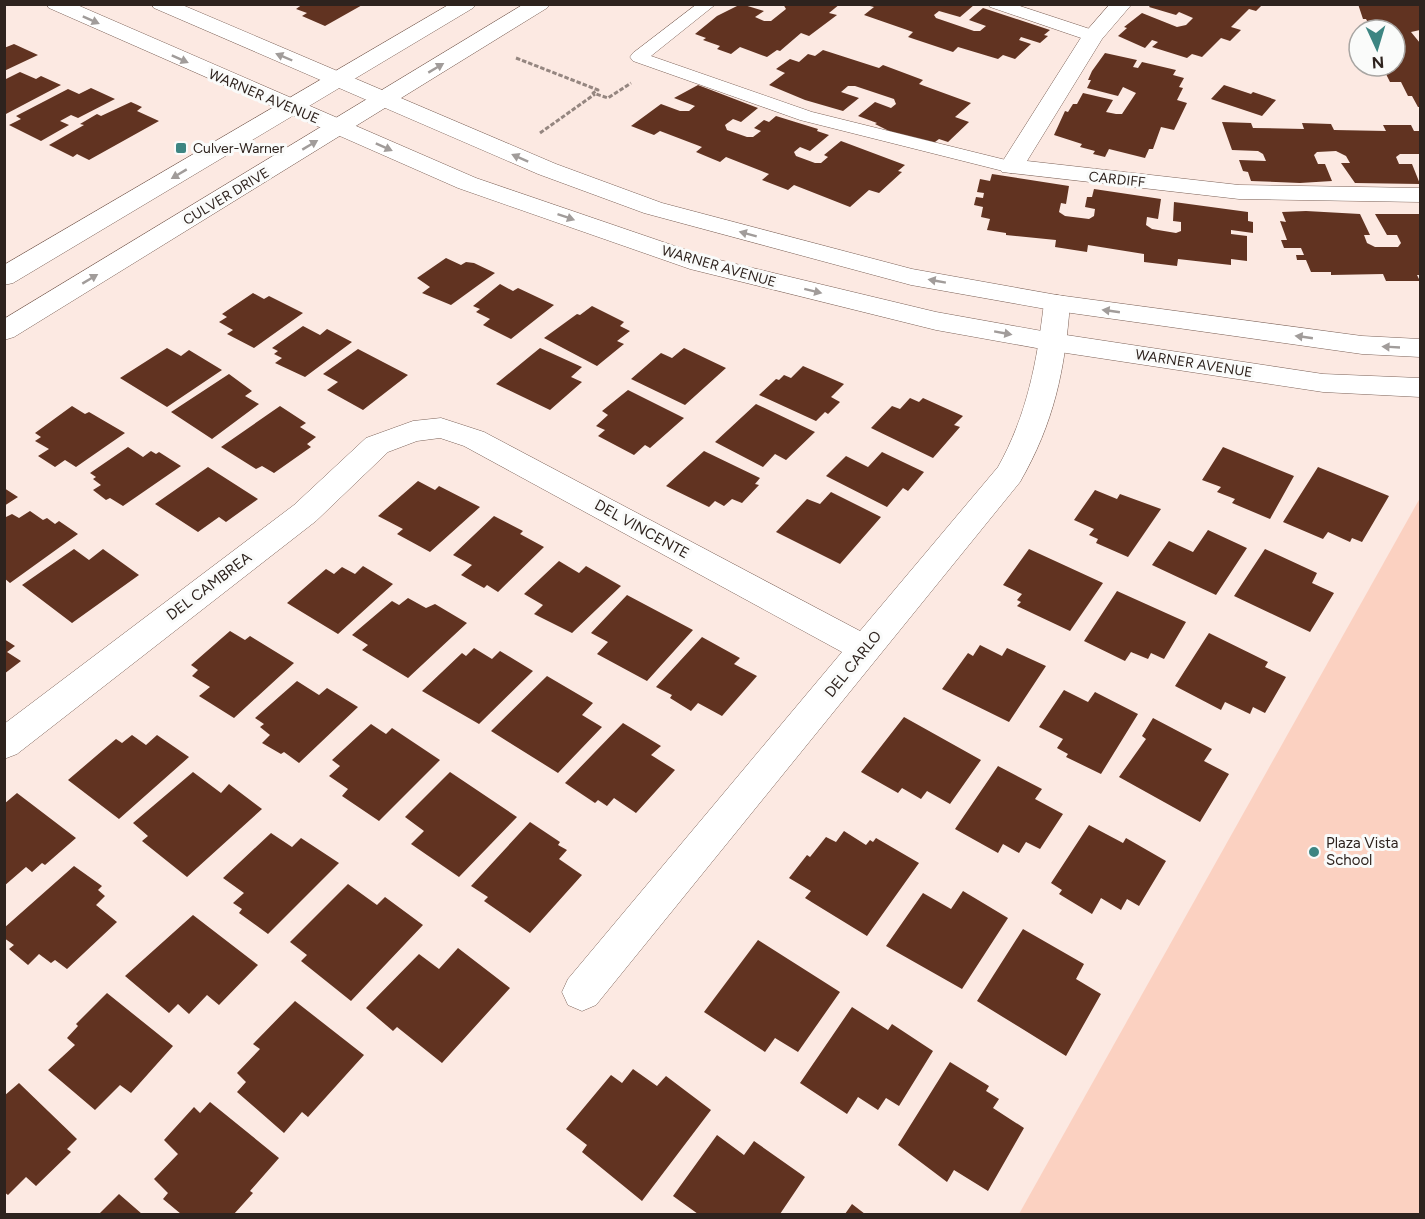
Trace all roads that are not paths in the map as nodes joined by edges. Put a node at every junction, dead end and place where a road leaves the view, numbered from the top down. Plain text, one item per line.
1 (56, 4) edge
2 (161, 4) edge
3 (466, 4) edge
4 (540, 4) edge
5 (708, 4) edge
6 (996, 4) edge
7 (1122, 4) edge
8 (1093, 36) junction
9 (338, 79) junction
10 (386, 99) junction
11 (292, 106) junction
12 (338, 127) junction
13 (1011, 167) junction
14 (1420, 195) edge
15 (4, 277) edge
16 (1057, 303) junction
17 (4, 332) edge
18 (1053, 342) junction
19 (1420, 348) edge
20 (1420, 388) edge
21 (413, 431) joint
22 (865, 649) junction
23 (4, 744) edge
24 (582, 992) dead end

1 -> 11 street, WARNER AVENUE
9 -> 2 street
3 - 9 street
10 -> 4 street, CULVER DRIVE
5 - 13 lane
6 - 8 lane
7 - 8 street
8 - 13 street
9 - 10 street
9 - 11 street
10 - 12 street, CULVER DRIVE
16 -> 10 street
11 - 12 street, WARNER AVENUE
11 -> 15 street
17 -> 12 street, CULVER DRIVE
12 -> 18 street, WARNER AVENUE
13 - 14 street, CARDIFF
16 - 18 street, DEL CARLO
19 -> 16 street
18 - 20 street, WARNER AVENUE
18 - 22 street, DEL CARLO
21 - 22 street, DEL VINCENTE
21 - 23 street, DEL CAMBREA
22 - 24 street, DEL CARLO

